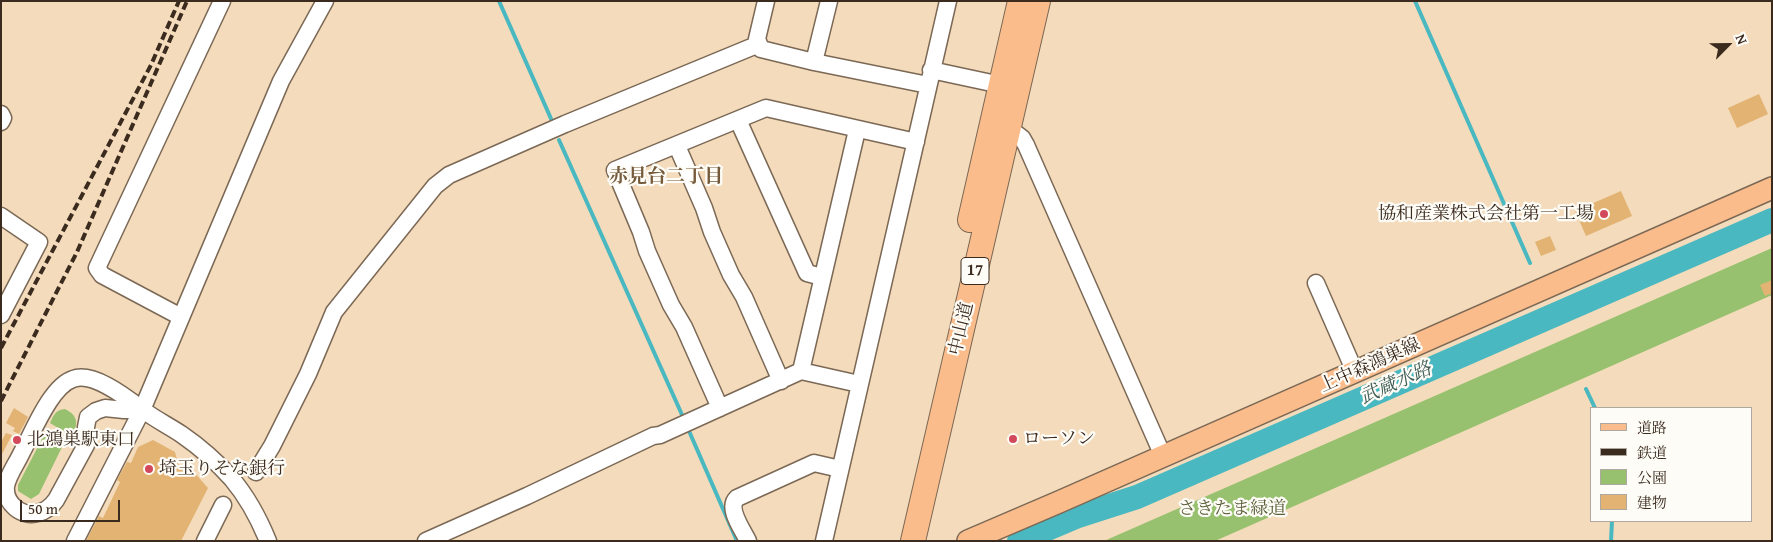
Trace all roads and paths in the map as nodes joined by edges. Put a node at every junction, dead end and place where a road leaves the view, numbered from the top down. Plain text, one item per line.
1 (222, 1) edge
2 (325, 1) edge
3 (766, 1) edge
4 (829, 1) edge
5 (948, 1) edge
6 (1020, 1) edge
7 (1038, 1) edge
8 (759, 44) junction
9 (814, 62) junction
10 (930, 77) junction
11 (1001, 85) junction
12 (1, 114) edge
13 (738, 120) junction
14 (1, 122) edge
15 (1009, 128) junction
16 (858, 130) junction
17 (916, 142) junction
18 (677, 146) junction
19 (1772, 188) edge
20 (1, 216) edge
21 (822, 277) junction
22 (1316, 283) dead end
23 (1, 315) edge
24 (181, 317) junction
25 (801, 371) junction
26 (1355, 372) junction
27 (780, 380) junction
28 (859, 384) junction
29 (720, 408) junction
30 (142, 410) junction
31 (1163, 456) junction
32 (840, 469) junction
33 (256, 472) dead end
34 (223, 504) dead end
35 (75, 541) edge
36 (204, 541) edge
37 (268, 541) edge
38 (426, 541) edge
39 (748, 541) edge
40 (824, 541) edge
41 (898, 541) edge
42 (914, 541) edge
43 (968, 541) edge

1 - 24 street
2 - 24 street
3 - 8 street
4 - 9 street
5 - 10 street
6 - 11 highway, 中山道 / 17
7 - 15 highway, 中山道 / 17
8 - 9 street
8 - 33 street
9 - 10 street
10 - 11 street
10 - 17 street
11 - 41 highway, 中山道 / 17
12 - 14 street
13 - 16 street
13 - 18 street
13 - 21 street
15 - 31 street
15 - 42 highway, 中山道 / 17
16 - 17 street
16 - 21 street
17 - 28 street
18 - 27 street
18 - 29 street
19 - 26 main road, 上中森鴻巣線
20 - 23 street
21 - 25 street
22 - 26 street
24 - 30 street
25 - 27 street
25 - 28 street
26 - 31 main road, 上中森鴻巣線
27 - 29 street
28 - 32 street
29 - 38 street
30 - 30 street
30 - 35 street
30 - 37 street
31 - 43 main road, 上中森鴻巣線
32 - 39 street
32 - 40 street
34 - 36 street

